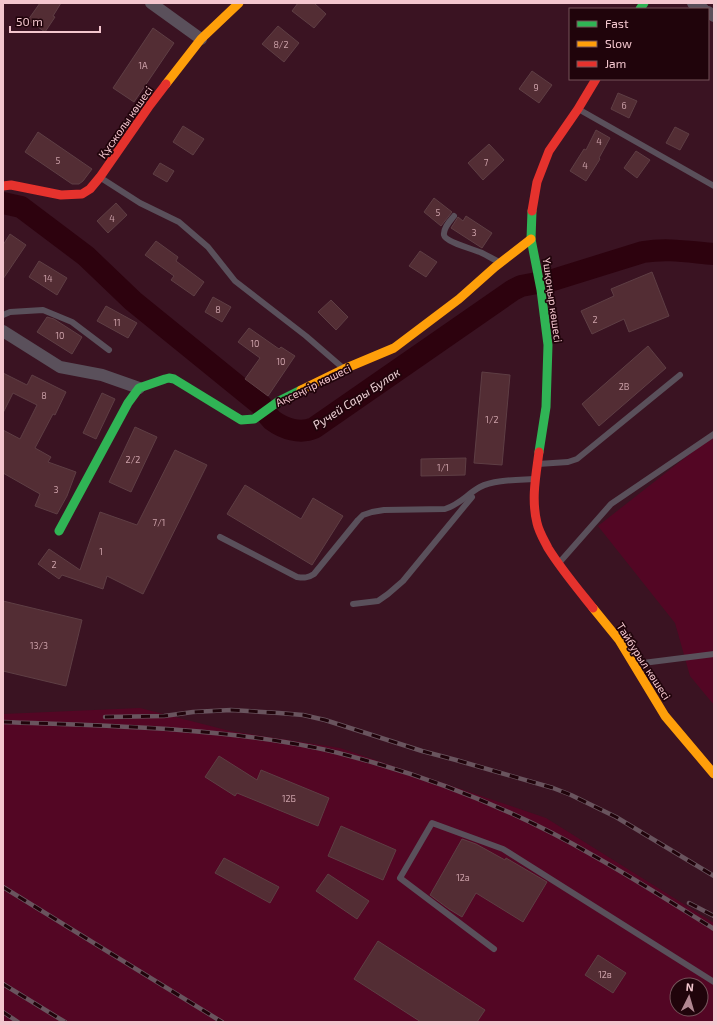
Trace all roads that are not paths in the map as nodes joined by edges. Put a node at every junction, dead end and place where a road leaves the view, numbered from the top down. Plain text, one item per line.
1 (151, 3) edge
2 (240, 3) edge
3 (201, 40) junction
4 (595, 80) edge
5 (578, 109) junction
6 (100, 177) junction
7 (3, 186) edge
8 (714, 186) edge
9 (454, 216) dead end
10 (531, 239) junction
11 (500, 263) junction
12 (3, 315) edge
13 (3, 331) edge
14 (109, 350) dead end
15 (344, 369) junction
16 (680, 375) dead end
17 (139, 388) junction
18 (714, 434) edge
19 (537, 464) junction
20 (534, 478) junction
21 (479, 488) junction
22 (59, 530) dead end
23 (220, 536) dead end
24 (543, 539) joint
25 (558, 564) junction
26 (353, 604) dead end
27 (714, 654) edge
28 (634, 665) junction
29 (714, 774) edge
30 (494, 949) dead end
31 (714, 982) edge

1 - 3 street
2 - 3 street, Құсжолы көшесі
3 - 6 street, Құсжолы көшесі
4 - 5 street, Үшқоңыр көшесі
5 - 8 lane
5 - 10 street, Үшқоңыр көшесі
6 - 7 street, Құсжолы көшесі
6 - 15 lane
9 - 11 lane
10 - 11 street, Ақсеңгір көшесі
10 - 19 street, Үшқоңыр көшесі
11 - 15 street, Ақсеңгір көшесі
12 - 14 lane
13 - 17 street
15 - 17 street, Ақсеңгір көшесі
16 - 19 lane
17 - 22 street
18 - 25 lane
19 - 20 street, Үшқоңыр көшесі
20 - 21 lane
20 - 24 street, Үшқоңыр көшесі
21 - 23 lane
21 - 26 lane
24 - 25 street, Тайбурыл көшесі
25 - 28 street, Тайбурыл көшесі
27 - 28 lane
28 - 29 street, Тайбурыл көшесі
30 - 31 lane

